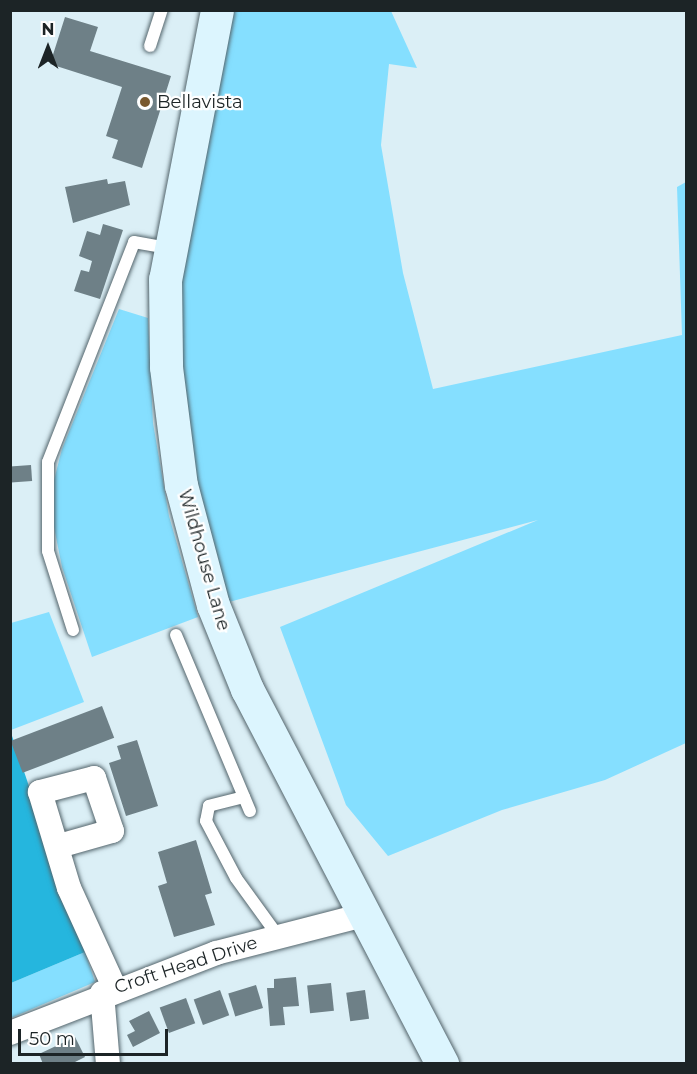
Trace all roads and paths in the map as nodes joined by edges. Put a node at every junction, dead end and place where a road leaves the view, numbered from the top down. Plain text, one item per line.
1 (162, 10) edge
2 (217, 10) edge
3 (150, 46) dead end
4 (168, 248) junction
5 (73, 630) dead end
6 (176, 635) dead end
7 (244, 797) junction
8 (250, 811) dead end
9 (59, 846) dead end
10 (368, 914) junction
11 (278, 936) junction
12 (108, 991) junction
13 (10, 1033) edge
14 (108, 1064) edge
15 (442, 1064) edge

1 - 3 lane
2 - 4 main road, Wildhouse Lane
4 - 5 lane
4 - 10 main road, Wildhouse Lane
6 - 7 lane
7 - 8 lane
7 - 11 lane
9 - 12 street
10 - 11 street, Croft Head Drive
10 - 15 main road, Wildhouse Lane
11 - 12 street, Croft Head Drive
12 - 13 street, Croft Head Drive
12 - 14 street

